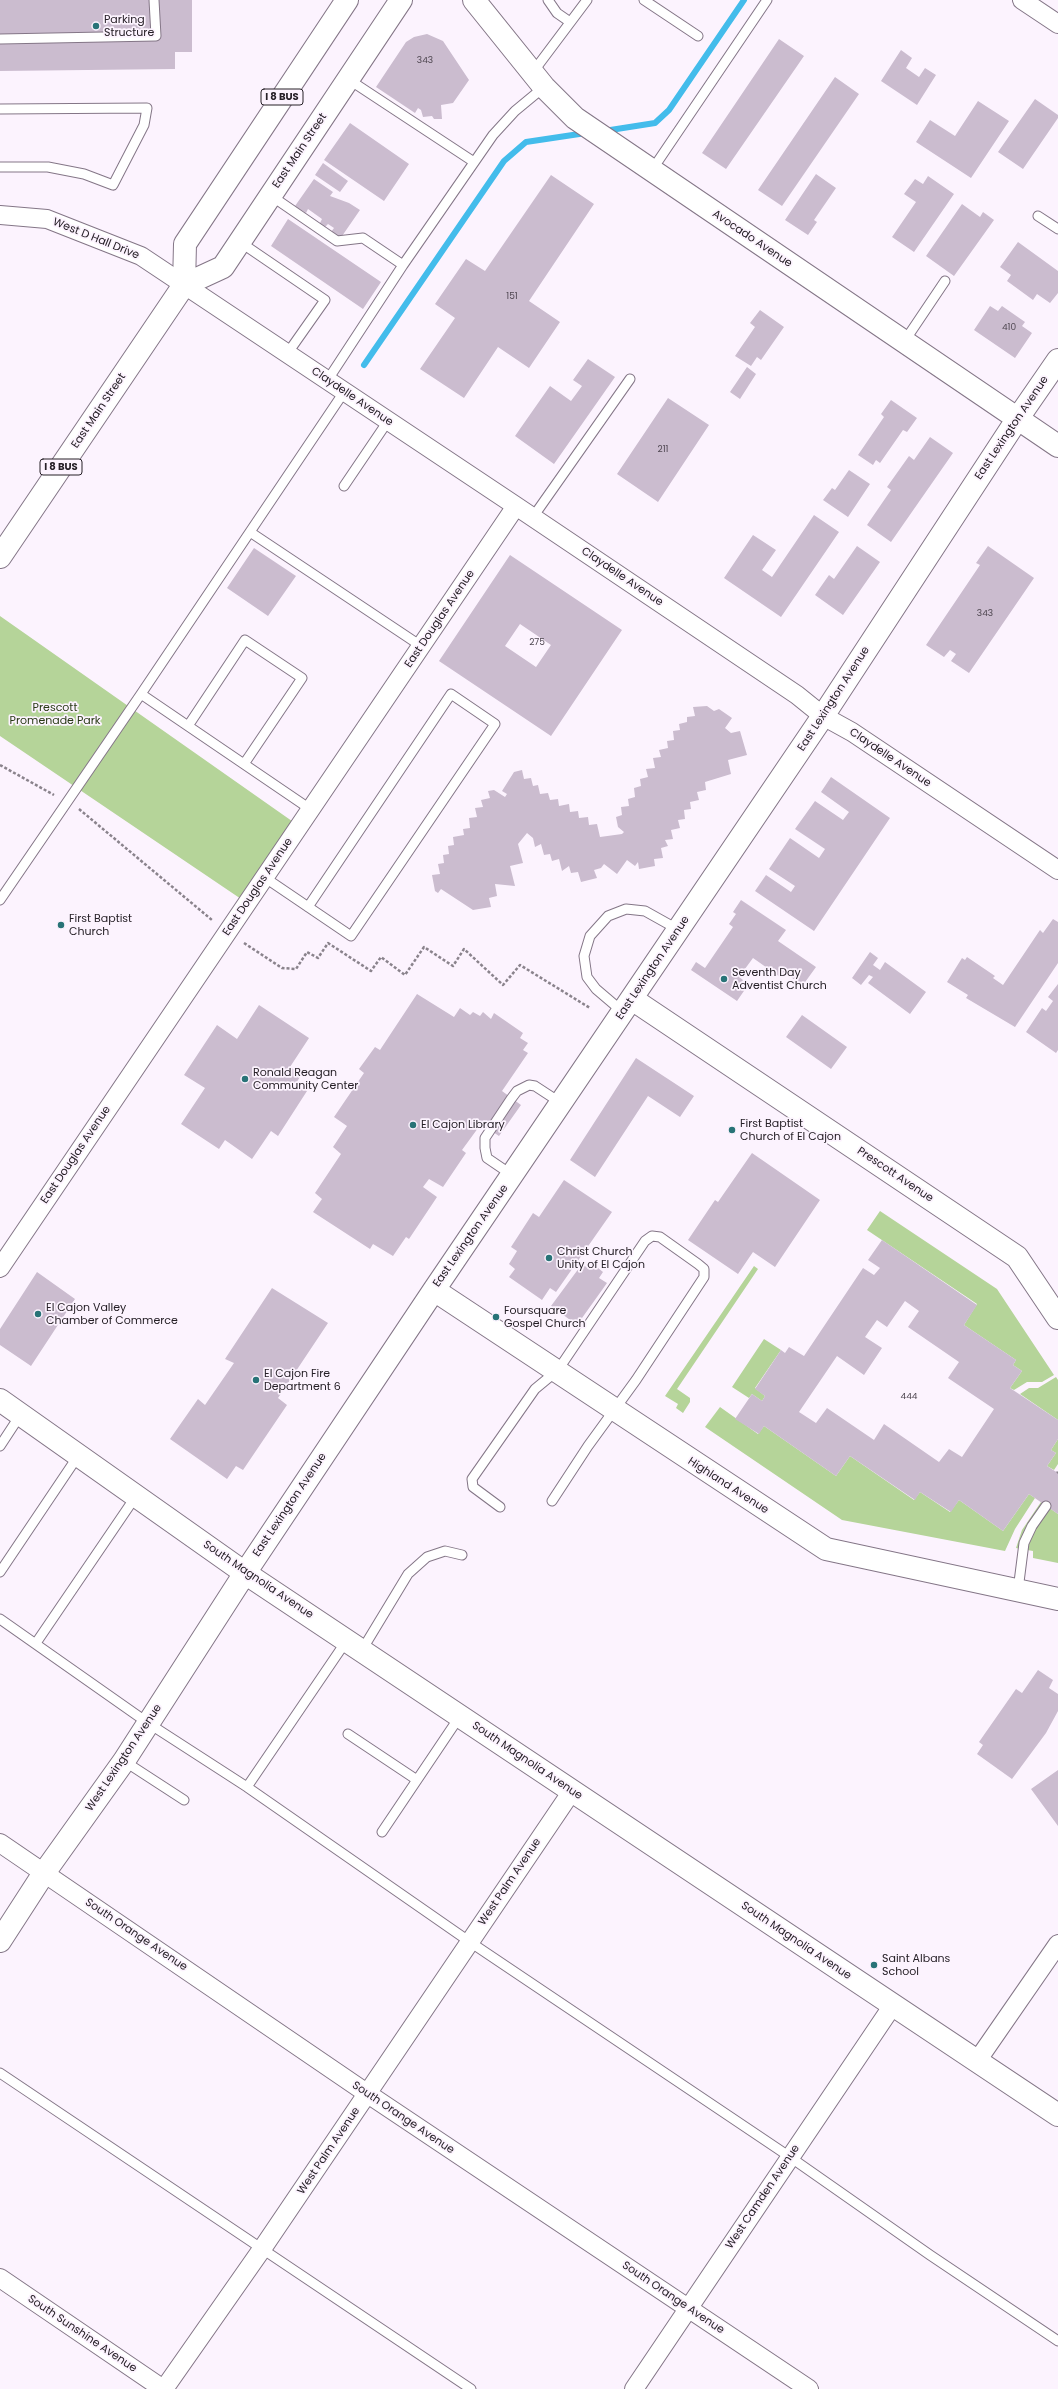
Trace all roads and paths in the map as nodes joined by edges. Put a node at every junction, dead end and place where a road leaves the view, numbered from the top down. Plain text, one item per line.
1 (154, 0) edge
2 (347, 0) edge
3 (400, 0) edge
4 (474, 0) edge
5 (548, 0) edge
6 (587, 0) edge
7 (644, 0) edge
8 (767, 0) edge
9 (1022, 0) edge
10 (570, 22) junction
11 (1058, 24) edge
12 (698, 36) dead end
13 (0, 39) edge
14 (348, 79) junction
15 (538, 80) junction
16 (0, 109) edge
17 (474, 162) junction
18 (0, 167) edge
19 (652, 170) junction
20 (270, 195) junction
21 (0, 215) edge
22 (1038, 216) dead end
23 (1058, 229) edge
24 (239, 242) junction
25 (403, 265) junction
26 (945, 280) dead end
27 (184, 285) junction
28 (904, 342) junction
29 (287, 354) junction
30 (1058, 360) edge
31 (630, 379) dead end
32 (327, 381) junction
33 (344, 392) junction
34 (1018, 418) junction
35 (388, 421) junction
36 (1058, 446) edge
37 (344, 486) dead end
38 (516, 506) junction
39 (533, 517) junction
40 (250, 532) junction
41 (0, 556) edge
42 (421, 646) junction
43 (141, 694) junction
44 (824, 716) junction
45 (188, 726) junction
46 (244, 764) junction
47 (0, 765) edge
48 (67, 802) junction
49 (310, 809) junction
50 (1058, 870) edge
51 (264, 877) junction
52 (0, 900) edge
53 (308, 907) junction
54 (679, 930) junction
55 (227, 932) junction
56 (627, 1006) junction
57 (590, 1008) dead end
58 (562, 1104) junction
59 (513, 1176) junction
60 (0, 1268) edge
61 (434, 1290) junction
62 (1058, 1318) edge
63 (558, 1370) junction
64 (0, 1400) edge
65 (615, 1412) junction
66 (21, 1414) junction
67 (0, 1446) edge
68 (79, 1455) junction
69 (137, 1495) junction
70 (552, 1501) dead end
71 (1046, 1506) dead end
72 (500, 1507) dead end
73 (462, 1555) dead end
74 (0, 1572) edge
75 (245, 1573) junction
76 (1018, 1590) junction
77 (1058, 1599) edge
78 (0, 1619) edge
79 (36, 1643) junction
80 (354, 1645) junction
81 (460, 1716) junction
82 (148, 1723) junction
83 (348, 1734) dead end
84 (124, 1761) junction
85 (418, 1780) junction
86 (247, 1787) junction
87 (572, 1791) junction
88 (184, 1800) dead end
89 (382, 1832) dead end
90 (0, 1844) edge
91 (44, 1873) junction
92 (0, 1941) edge
93 (470, 1942) junction
94 (1058, 1944) edge
95 (893, 2005) junction
96 (977, 2061) junction
97 (0, 2073) edge
98 (368, 2094) junction
99 (1058, 2115) edge
100 (790, 2157) junction
101 (262, 2249) junction
102 (0, 2278) edge
103 (688, 2308) junction
104 (1056, 2336) edge
105 (164, 2389) edge
106 (471, 2389) edge
107 (634, 2389) edge
108 (809, 2389) edge

1 - 13 lane
2 - 27 street, I 8 BUS
3 - 14 street, East Main Street / I 8 BUS
4 - 15 street, Avocado Avenue
5 - 10 lane
6 - 10 lane
7 - 12 lane
8 - 19 lane
9 - 11 street
10 - 15 lane
14 - 17 lane
14 - 20 street, East Main Street / I 8 BUS
15 - 17 lane
15 - 19 street, Avocado Avenue
16 - 18 lane
17 - 25 lane
19 - 28 street, Avocado Avenue
20 - 24 street, East Main Street / I 8 BUS
20 - 25 lane
21 - 27 street, West D Hall Drive
22 - 23 lane
24 - 27 street, East Main Street / I 8 BUS
24 - 29 lane
25 - 32 lane
26 - 28 lane
27 - 29 street, Claydelle Avenue
27 - 41 street, East Main Street / I 8 BUS
28 - 34 street, Avocado Avenue
29 - 32 street, Claydelle Avenue
30 - 34 street, East Lexington Avenue
31 - 39 lane
32 - 33 street, Claydelle Avenue
33 - 35 street, Claydelle Avenue
33 - 40 lane
34 - 36 street, Avocado Avenue
34 - 44 street, East Lexington Avenue
35 - 37 lane
35 - 38 street, Claydelle Avenue
38 - 39 street, Claydelle Avenue
38 - 42 street, East Douglas Avenue
39 - 44 street, Claydelle Avenue
40 - 42 lane
40 - 43 lane
42 - 49 street, East Douglas Avenue
43 - 45 lane
43 - 48 lane
44 - 50 street, Claydelle Avenue
44 - 54 street, East Lexington Avenue
45 - 46 lane
45 - 46 lane
46 - 49 lane
47 - 48 path
48 - 52 lane
48 - 55 path
49 - 51 street, East Douglas Avenue
51 - 53 lane
51 - 55 street, East Douglas Avenue
53 - 53 lane
54 - 56 street, East Lexington Avenue
54 - 56 lane
55 - 57 path
55 - 60 street, East Douglas Avenue
56 - 58 street, East Lexington Avenue
56 - 62 street, Prescott Avenue
58 - 59 street, East Lexington Avenue
58 - 59 lane
59 - 61 street, East Lexington Avenue
61 - 63 street, Highland Avenue
61 - 75 street, East Lexington Avenue
63 - 65 street, Highland Avenue
63 - 65 lane
63 - 72 lane
64 - 66 street, South Magnolia Avenue
65 - 70 lane
65 - 76 street, Highland Avenue
66 - 67 lane
66 - 68 street, South Magnolia Avenue
68 - 69 street, South Magnolia Avenue
68 - 74 lane
69 - 75 street, South Magnolia Avenue
69 - 79 lane
71 - 76 lane
73 - 80 lane
75 - 80 street, South Magnolia Avenue
75 - 82 street, West Lexington Avenue
76 - 77 street, Highland Avenue
78 - 79 lane
79 - 82 lane
80 - 81 street, South Magnolia Avenue
80 - 86 lane
81 - 85 lane
81 - 87 street, South Magnolia Avenue
82 - 84 street, West Lexington Avenue
82 - 86 lane
83 - 85 lane
84 - 88 lane
84 - 91 street, West Lexington Avenue
85 - 89 lane
86 - 93 lane
87 - 93 street, West Palm Avenue
87 - 95 street, South Magnolia Avenue
90 - 91 street, South Orange Avenue
91 - 92 street, West Lexington Avenue
91 - 98 street, South Orange Avenue
93 - 98 street, West Palm Avenue
93 - 100 lane
94 - 96 street
95 - 96 street, South Magnolia Avenue
95 - 100 street, West Camden Avenue
96 - 99 street, South Magnolia Avenue
97 - 101 lane
98 - 101 street, West Palm Avenue
98 - 103 street, South Orange Avenue
100 - 103 street, West Camden Avenue
100 - 104 lane
101 - 105 street, West Palm Avenue
101 - 106 lane
102 - 105 street, South Sunshine Avenue
103 - 107 street, West Camden Avenue
103 - 108 street, South Orange Avenue

